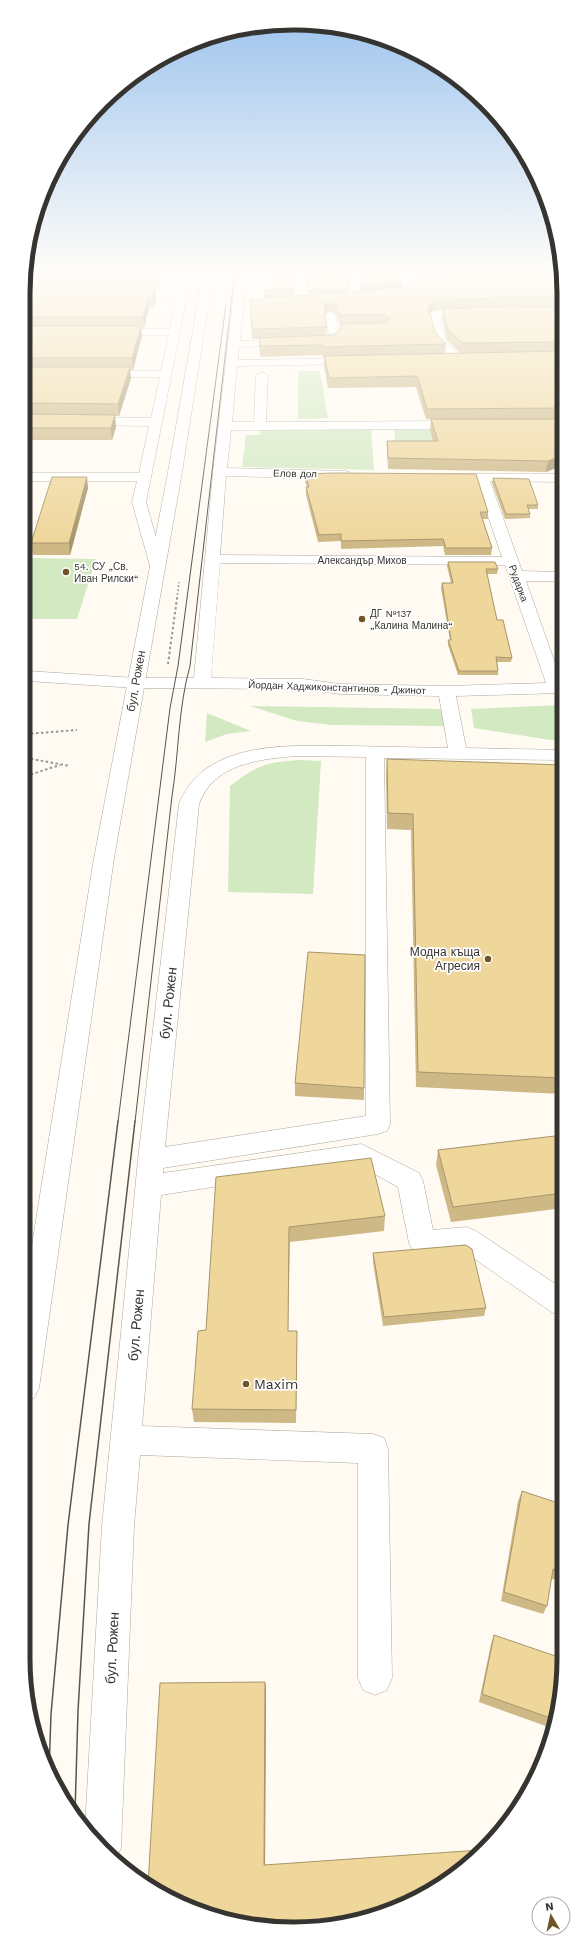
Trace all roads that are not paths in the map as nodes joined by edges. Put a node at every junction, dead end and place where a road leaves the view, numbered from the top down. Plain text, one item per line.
1 (169, 360) edge
2 (192, 360) edge
3 (364, 361) edge
4 (233, 363) joint
5 (92, 374) edge
6 (166, 374) junction
7 (262, 375) dead end
8 (74, 421) edge
9 (156, 422) junction
10 (475, 424) edge
11 (260, 425) junction
12 (226, 426) junction
13 (220, 472) junction
14 (355, 475) edge
15 (30, 476) edge
16 (144, 477) junction
17 (434, 477) edge
18 (482, 478) junction
19 (557, 478) edge
20 (213, 559) junction
21 (511, 561) junction
22 (157, 566) junction
23 (516, 576) junction
24 (557, 576) edge
25 (30, 676) edge
26 (136, 683) junction
27 (202, 683) junction
28 (557, 683) edge
29 (557, 688) edge
30 (340, 689) junction
31 (447, 691) junction
32 (376, 753) junction
33 (458, 753) junction
34 (557, 755) edge
35 (150, 1173) junction
36 (557, 1300) edge
37 (30, 1348) edge
38 (126, 1440) junction
39 (375, 1678) dead end
40 (102, 1840) edge

1 - 6 street, бул. Рожен
2 - 22 street, бул. Рожен
3 - 4 street
4 - 12 street
5 - 6 street
6 - 9 street, бул. Рожен
7 - 11 street
8 - 9 street
9 - 16 street, бул. Рожен
10 - 11 street
11 - 12 street
12 - 13 street
13 - 14 street, Елов дол
13 - 20 street
15 - 16 street
16 - 22 street, бул. Рожен
17 - 18 street
18 - 19 street
18 - 21 street, Рударка
20 - 21 street, Александър Михов
20 - 27 street
21 - 23 street, Рударка
22 - 26 street, бул. Рожен
23 - 24 street
23 - 28 street, Рударка
25 - 26 street
26 - 27 street, Йордан Хаджиконстантинов - Джинот
26 - 30 street
26 - 37 street, бул. Рожен
27 - 30 street, Йордан Хаджиконстантинов - Джинот
29 - 31 street, Йордан Хаджиконстантинов - Джинот
30 - 31 street, Йордан Хаджиконстантинов - Джинот
31 - 33 street
32 - 33 street
32 - 35 street, бул. Рожен
32 - 35 street
33 - 34 street
35 - 36 street
35 - 38 street, бул. Рожен
38 - 39 street
38 - 40 street, бул. Рожен

